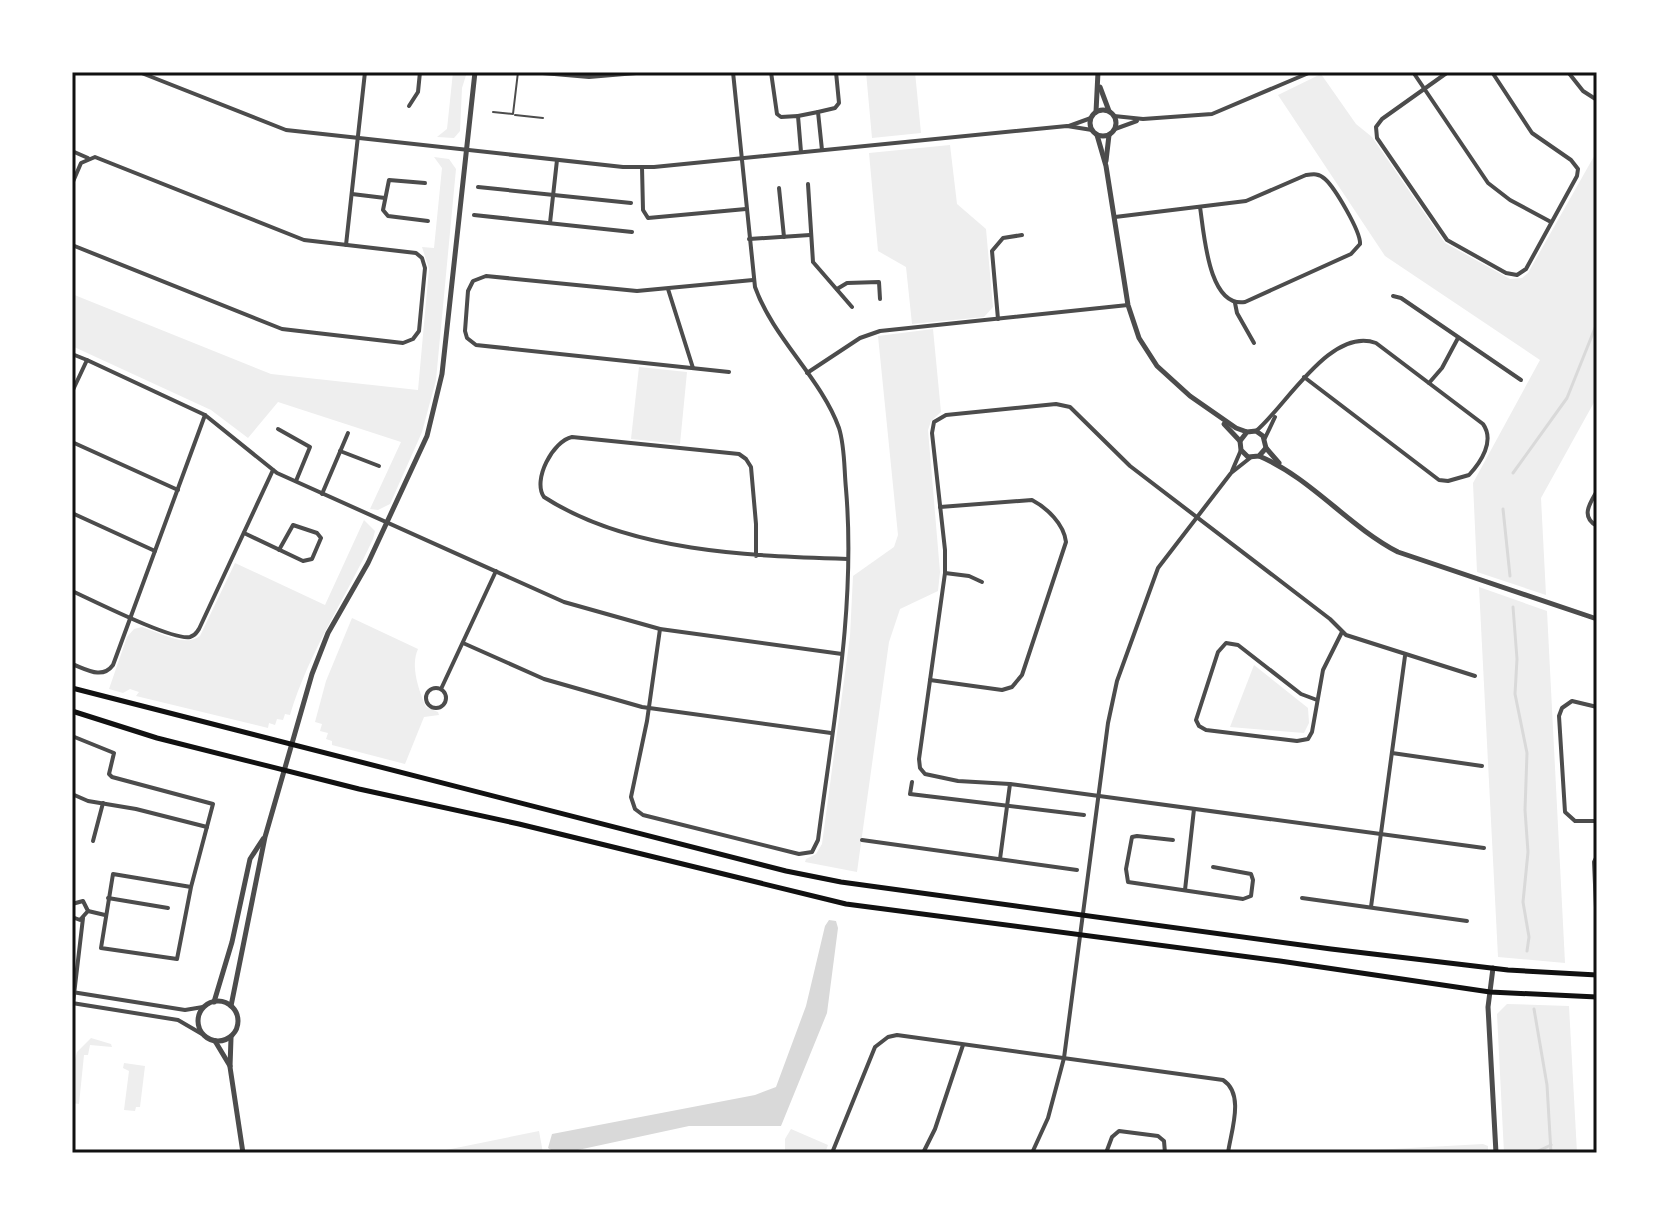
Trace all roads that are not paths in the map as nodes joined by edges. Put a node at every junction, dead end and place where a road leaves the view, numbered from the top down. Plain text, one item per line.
1 (139, 72) edge
2 (365, 72) edge
3 (420, 72) edge
4 (475, 72) edge
5 (518, 72) edge
6 (531, 72) edge
7 (648, 72) edge
8 (733, 72) edge
9 (771, 72) edge
10 (836, 72) edge
11 (1098, 72) edge
12 (1311, 72) edge
13 (1413, 72) edge
14 (1448, 72) edge
15 (1492, 72) edge
16 (1568, 72) edge
17 (595, 75) edge
18 (1098, 82) junction
19 (1425, 89) junction
20 (1597, 100) edge
21 (409, 106) dead end
22 (493, 112) dead end
23 (818, 112) junction
24 (1096, 112) junction
25 (513, 114) junction
26 (1112, 114) junction
27 (798, 116) junction
28 (543, 118) dead end
29 (1091, 118) junction
30 (1143, 119) junction
31 (1067, 126) junction
32 (1115, 129) junction
33 (1092, 130) junction
34 (1097, 135) junction
35 (1109, 135) junction
36 (358, 139) junction
37 (467, 150) junction
38 (822, 150) junction
39 (72, 151) edge
40 (801, 152) junction
41 (88, 158) junction
42 (742, 158) junction
43 (557, 160) junction
44 (1106, 166) junction
45 (642, 167) junction
46 (425, 183) dead end
47 (72, 184) edge
48 (808, 184) dead end
49 (478, 187) dead end
50 (779, 188) dead end
51 (352, 194) junction
52 (553, 195) junction
53 (385, 198) junction
54 (631, 203) dead end
55 (1200, 207) junction
56 (746, 209) junction
57 (474, 215) dead end
58 (1115, 217) junction
59 (428, 221) dead end
60 (1551, 222) junction
61 (550, 223) junction
62 (632, 232) dead end
63 (811, 235) junction
64 (1022, 235) dead end
65 (784, 237) junction
66 (749, 239) junction
67 (72, 245) edge
68 (346, 245) junction
69 (753, 280) junction
70 (668, 289) junction
71 (837, 289) junction
72 (1393, 296) dead end
73 (880, 299) dead end
74 (1235, 303) junction
75 (1128, 305) junction
76 (852, 307) dead end
77 (998, 319) junction
78 (1458, 337) junction
79 (1254, 343) dead end
80 (72, 354) edge
81 (87, 360) junction
82 (693, 368) junction
83 (729, 372) dead end
84 (807, 373) junction
85 (1304, 377) junction
86 (1521, 380) dead end
87 (1429, 383) junction
88 (72, 392) edge
89 (1280, 409) junction
90 (205, 415) junction
91 (1218, 417) junction
92 (278, 429) dead end
93 (1256, 431) junction
94 (1247, 432) junction
95 (348, 433) dead end
96 (1265, 439) junction
97 (1240, 441) junction
98 (72, 442) edge
99 (1266, 448) junction
100 (1241, 450) junction
101 (340, 451) junction
102 (1259, 456) junction
103 (1250, 458) junction
104 (379, 466) dead end
105 (1282, 467) junction
106 (273, 470) junction
107 (1231, 473) junction
108 (296, 481) junction
109 (178, 490) junction
110 (1597, 491) edge
111 (322, 494) junction
112 (940, 507) junction
113 (72, 513) edge
114 (1196, 517) junction
115 (386, 523) junction
116 (1597, 526) edge
117 (244, 533) junction
118 (279, 550) junction
119 (155, 551) junction
120 (756, 556) junction
121 (848, 559) junction
122 (496, 571) junction
123 (945, 573) junction
124 (982, 582) dead end
125 (72, 591) edge
126 (130, 618) junction
127 (1597, 619) edge
128 (660, 629) junction
129 (1342, 632) junction
130 (463, 643) junction
131 (842, 654) junction
132 (1405, 656) junction
133 (72, 664) edge
134 (1475, 676) dead end
135 (930, 680) junction
136 (72, 688) edge
137 (441, 689) junction
138 (1317, 700) junction
139 (1597, 707) edge
140 (649, 708) junction
141 (72, 711) edge
142 (832, 733) junction
143 (72, 736) edge
144 (292, 743) junction
145 (1392, 753) junction
146 (1482, 766) dead end
147 (284, 770) junction
148 (912, 782) dead end
149 (1010, 784) junction
150 (72, 794) edge
151 (1099, 796) junction
152 (103, 803) junction
153 (1007, 806) junction
154 (1194, 809) junction
155 (1084, 815) dead end
156 (1597, 822) edge
157 (207, 827) junction
158 (1381, 834) junction
159 (265, 837) junction
160 (862, 840) dead end
161 (1173, 840) dead end
162 (93, 841) dead end
163 (1484, 848) dead end
164 (1597, 856) edge
165 (1000, 859) junction
166 (1213, 867) dead end
167 (1077, 870) dead end
168 (191, 887) junction
169 (1185, 891) junction
170 (108, 898) junction
171 (1302, 898) dead end
172 (72, 904) edge
173 (1371, 907) junction
174 (168, 908) dead end
175 (88, 911) junction
176 (1081, 913) junction
177 (105, 915) junction
178 (72, 917) edge
179 (83, 918) junction
180 (1467, 921) dead end
181 (1597, 930) edge
182 (1078, 936) junction
183 (1493, 968) junction
184 (1597, 975) edge
185 (73, 992) edge
186 (1490, 992) junction
187 (1597, 997) edge
188 (214, 1002) junction
189 (72, 1003) edge
190 (231, 1006) junction
191 (203, 1007) junction
192 (202, 1034) junction
193 (231, 1037) junction
194 (215, 1041) junction
195 (963, 1045) junction
196 (1064, 1058) junction
197 (230, 1067) junction
198 (243, 1153) edge
199 (832, 1153) edge
200 (923, 1153) edge
201 (1032, 1153) edge
202 (1106, 1153) edge
203 (1165, 1153) edge
204 (1228, 1153) edge
205 (1496, 1153) edge

1 - 36 street
2 - 36 street
3 - 21 street
4 - 37 street
5 - 25 lane
6 - 17 street
7 - 17 street
8 - 42 street
9 - 27 street
10 - 23 street
11 - 18 street
12 - 30 street
13 - 19 street
14 - 19 street
15 - 60 street
16 - 20 street
18 - 24 street
18 - 26 street
19 - 60 street
19 - 60 street
22 - 25 lane
23 - 27 street
23 - 38 street
24 - 26 street
24 - 29 street
25 - 28 lane
26 - 30 street
26 - 32 street
27 - 40 street
29 - 31 street
29 - 33 street
30 - 32 street
31 - 33 street
31 - 38 street
32 - 35 street
33 - 34 street
34 - 35 street
34 - 44 street
35 - 44 street
36 - 37 street
36 - 51 street
37 - 43 street
37 - 115 street
38 - 40 street
39 - 41 street
40 - 42 street
41 - 47 street
41 - 68 street
42 - 45 street
42 - 56 street
43 - 45 street
43 - 52 street
44 - 58 street
45 - 56 street
46 - 53 street
48 - 63 street
49 - 52 street
50 - 65 street
51 - 53 street
51 - 68 street
52 - 54 street
52 - 61 street
53 - 59 street
55 - 58 street
55 - 74 street
55 - 74 street
56 - 66 street
57 - 61 street
58 - 75 street
61 - 62 street
63 - 65 street
63 - 71 street
64 - 77 street
65 - 66 street
66 - 69 street
67 - 68 street
69 - 70 street
69 - 84 street
70 - 82 street
70 - 82 street
71 - 73 street
71 - 76 street
72 - 78 street
74 - 79 street
75 - 77 street
75 - 91 street
77 - 84 street
78 - 86 street
78 - 87 street
80 - 81 street
81 - 88 street
81 - 90 street
82 - 83 street
84 - 121 street
85 - 87 street
85 - 87 street
85 - 89 street
89 - 93 street
89 - 96 street
90 - 106 street
90 - 109 street
91 - 94 street
91 - 97 street
92 - 108 street
93 - 94 street
93 - 96 street
94 - 97 street
95 - 101 street
96 - 99 street
97 - 100 street
98 - 109 street
99 - 102 street
99 - 105 street
100 - 103 street
100 - 107 street
101 - 104 street
101 - 111 street
102 - 103 street
102 - 105 street
103 - 107 street
105 - 127 street
106 - 108 street
106 - 117 street
107 - 114 street
108 - 111 street
109 - 119 street
110 - 116 street
111 - 115 street
112 - 114 street
112 - 123 street
112 - 135 street
113 - 119 street
114 - 129 street
114 - 151 street
115 - 122 street
115 - 144 street
117 - 118 street
117 - 126 street
118 - 118 street
119 - 126 street
120 - 120 street
120 - 121 street
121 - 131 street
122 - 128 street
122 - 130 street
123 - 124 street
123 - 135 street
125 - 126 street
126 - 133 street
128 - 131 street
128 - 140 street
129 - 132 street
129 - 138 street
130 - 137 street
130 - 140 street
131 - 142 street
132 - 134 street
132 - 145 street
135 - 149 street
136 - 144 main road
137 - 137 street
138 - 138 street
139 - 156 street
140 - 142 street
140 - 142 street
141 - 147 main road
143 - 157 street
144 - 147 street
144 - 176 main road
145 - 146 street
145 - 158 street
147 - 159 street
147 - 182 main road
148 - 153 street
149 - 151 street
149 - 153 street
150 - 152 street
151 - 154 street
151 - 176 street
152 - 157 street
152 - 162 street
153 - 155 street
153 - 165 street
154 - 158 street
154 - 169 street
157 - 168 street
158 - 163 street
158 - 173 street
159 - 188 street
159 - 190 street
160 - 165 street
161 - 169 street
164 - 181 street
165 - 167 street
166 - 169 street
168 - 170 street
168 - 177 street
170 - 174 street
170 - 177 street
171 - 173 street
172 - 175 street
173 - 180 street
175 - 177 street
175 - 179 street
176 - 182 street
176 - 183 main road
178 - 179 street
179 - 185 street
182 - 186 main road
182 - 196 street
183 - 184 main road
183 - 186 street
185 - 189 street
185 - 191 street
186 - 187 main road
186 - 205 street
188 - 190 street
188 - 191 street
189 - 192 street
190 - 193 street
191 - 192 street
192 - 194 street
193 - 194 street
193 - 197 street
194 - 197 street
195 - 196 street
195 - 199 street
195 - 200 street
196 - 201 street
196 - 204 street
197 - 198 street
202 - 203 street

